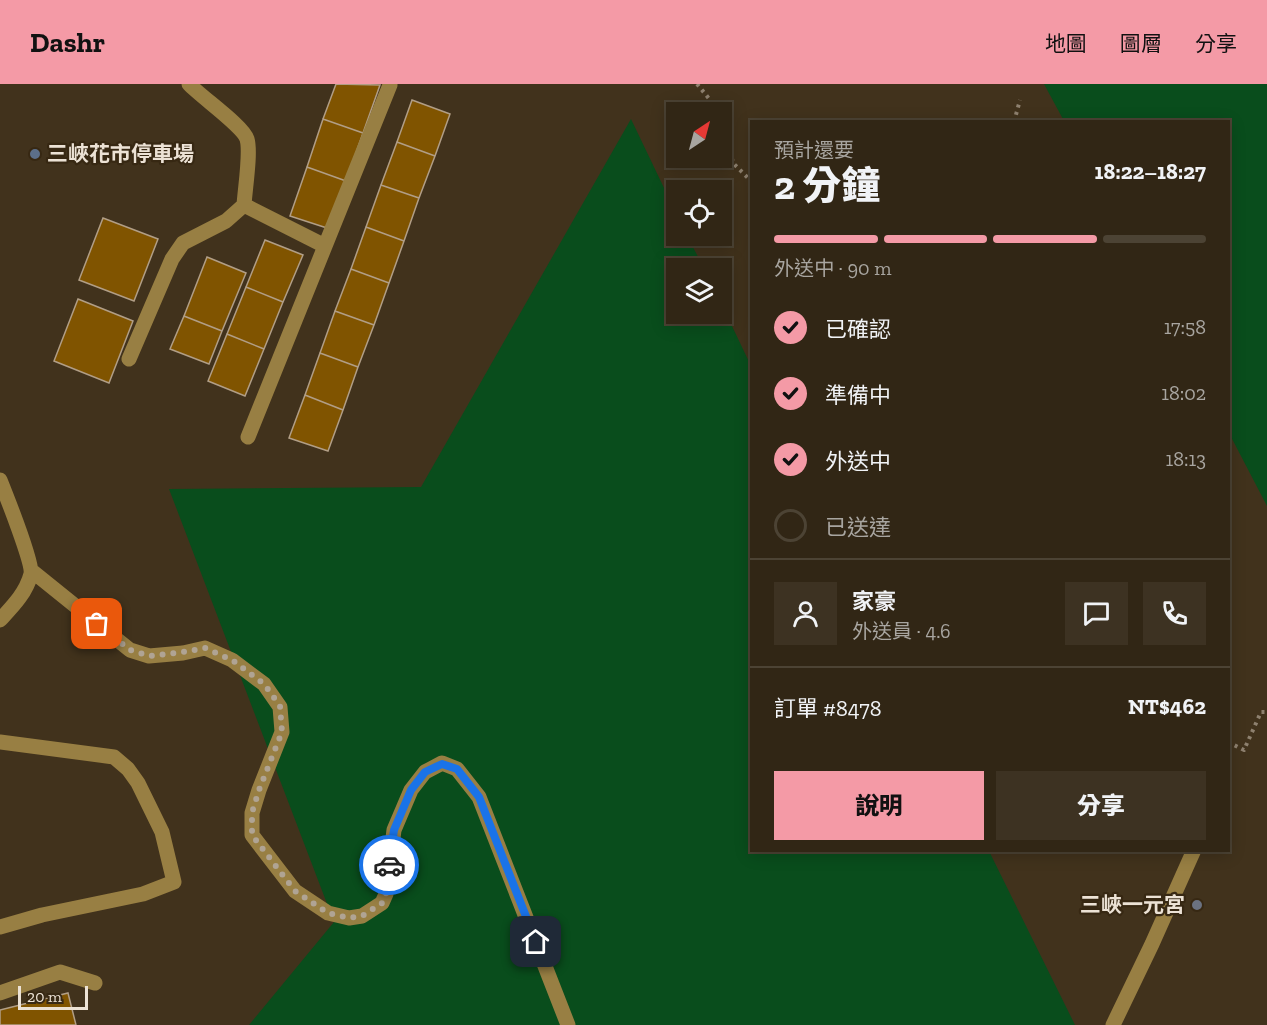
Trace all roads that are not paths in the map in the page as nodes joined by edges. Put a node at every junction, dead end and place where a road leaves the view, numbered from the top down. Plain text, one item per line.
1 (189, 84) edge
2 (390, 85) edge
3 (244, 205) junction
4 (325, 246) junction
5 (129, 359) dead end
6 (248, 437) dead end
7 (0, 480) edge
8 (32, 571) junction
9 (0, 620) edge
10 (0, 742) edge
11 (1193, 852) edge
12 (0, 927) edge
13 (95, 983) dead end
14 (0, 993) edge
15 (568, 1025) edge
16 (1113, 1025) edge

1 - 3 lane
2 - 4 lane
3 - 4 lane
3 - 5 lane
4 - 6 lane
7 - 8 lane
8 - 9 lane
8 - 15 lane
10 - 12 lane
11 - 16 lane
13 - 14 lane

